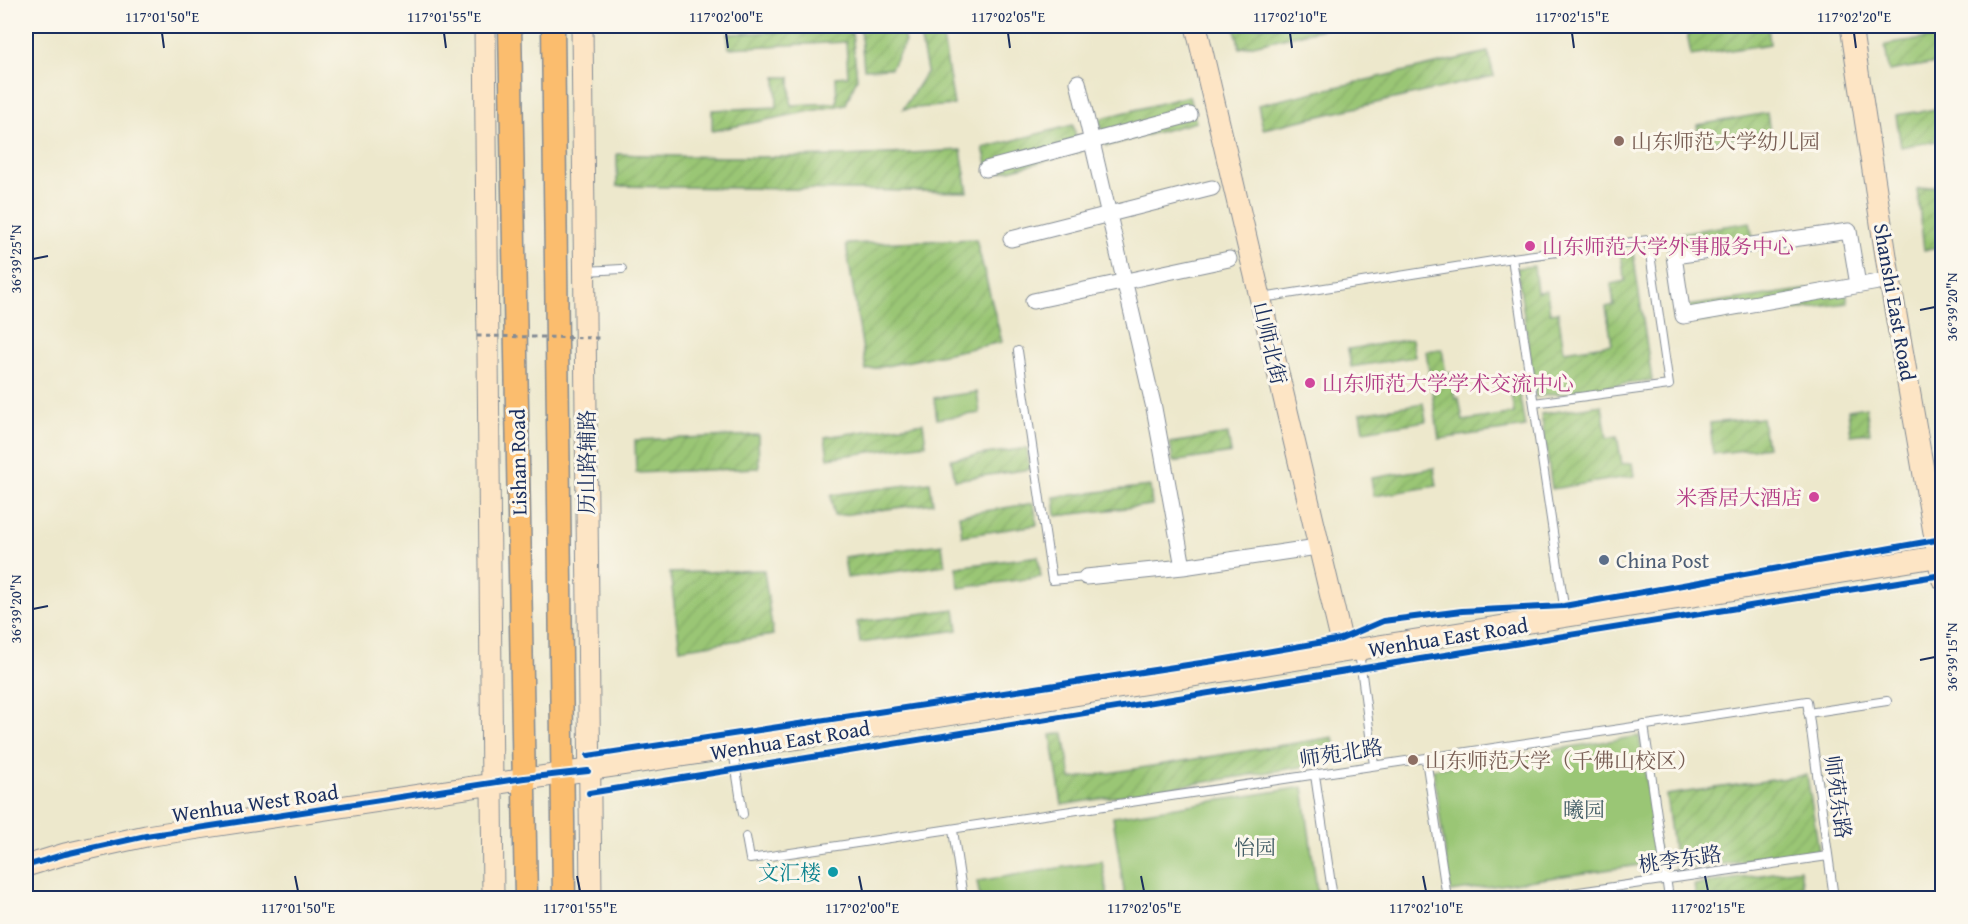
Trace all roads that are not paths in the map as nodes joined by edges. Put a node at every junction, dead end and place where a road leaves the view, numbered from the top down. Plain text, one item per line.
1 (485, 26) edge
2 (510, 26) edge
3 (553, 26) edge
4 (582, 26) edge
5 (961, 26) edge
6 (1196, 26) edge
7 (1851, 26) edge
8 (951, 28) dead end
9 (1078, 82) dead end
10 (1190, 115) dead end
11 (1092, 139) junction
12 (986, 169) dead end
13 (1212, 188) dead end
14 (1110, 213) junction
15 (1011, 239) dead end
16 (1512, 258) junction
17 (1229, 259) dead end
18 (622, 269) dead end
19 (584, 271) junction
20 (1890, 280) junction
21 (1126, 282) junction
22 (1858, 285) junction
23 (1260, 299) junction
24 (1033, 301) dead end
25 (1018, 351) dead end
26 (1534, 403) junction
27 (1317, 547) junction
28 (1941, 556) edge
29 (1183, 567) junction
30 (1086, 577) joint
31 (1942, 578) edge
32 (1567, 618) junction
33 (1359, 651) junction
34 (1807, 701) joint
35 (1887, 701) dead end
36 (1808, 713) junction
37 (1644, 725) junction
38 (733, 749) junction
39 (1426, 759) junction
40 (1374, 765) junction
41 (588, 771) junction
42 (563, 775) junction
43 (1315, 775) junction
44 (524, 778) junction
45 (491, 784) junction
46 (743, 814) dead end
47 (953, 830) junction
48 (746, 837) dead end
49 (1828, 855) junction
50 (26, 866) edge
51 (1666, 879) junction
52 (493, 898) edge
53 (526, 898) edge
54 (564, 898) edge
55 (591, 898) edge
56 (963, 898) edge
57 (1333, 898) edge
58 (1447, 898) edge
59 (1537, 898) edge
60 (1669, 898) edge
61 (1834, 898) edge

1 - 45 main road
2 - 44 main road, Lishan Road
3 - 42 main road, Lishan Road
4 - 19 main road, 历山路辅路
5 - 8 lane
6 - 23 main road, 山师北街
7 - 20 main road, Shanshi East Road
9 - 11 street
10 - 11 street
11 - 12 street
11 - 14 street
13 - 14 street
14 - 15 street
14 - 21 street
16 - 23 lane
16 - 26 lane
16 - 26 lane
17 - 21 street
18 - 19 lane
19 - 41 main road, 历山路辅路
20 - 22 street
20 - 28 main road, Shanshi East Road
21 - 24 street
21 - 29 street
22 - 22 street
23 - 27 main road, 山师北街
25 - 30 lane
26 - 32 lane
27 - 29 street
27 - 33 main road, 山师北街
28 - 31 main road, Shanshi East Road
28 - 32 main road, Wenhua East Road
29 - 30 street
32 - 33 main road, Wenhua East Road
33 - 38 main road, Wenhua East Road
33 - 40 lane
34 - 36 lane, 师苑东路
34 - 37 lane, 师苑北路
35 - 36 lane
36 - 49 lane, 师苑东路
37 - 39 lane, 师苑北路
37 - 51 lane
38 - 41 main road, Wenhua East Road
38 - 46 lane
39 - 40 lane, 师苑北路
39 - 58 lane
40 - 43 lane, 师苑北路
41 - 42 main road, Wenhua East Road
41 - 55 main road, 历山路辅路
42 - 44 main road, Wenhua East Road
42 - 54 main road, Lishan Road
43 - 47 lane, 师苑北路
43 - 57 lane
44 - 45 main road, Wenhua East Road
44 - 53 main road, Lishan Road
45 - 50 main road, Wenhua West Road
45 - 52 main road
47 - 48 lane, 师苑北路
47 - 56 lane
49 - 51 lane, 桃李东路
49 - 61 lane, 师苑东路
51 - 59 lane, 桃李东路
51 - 60 lane

